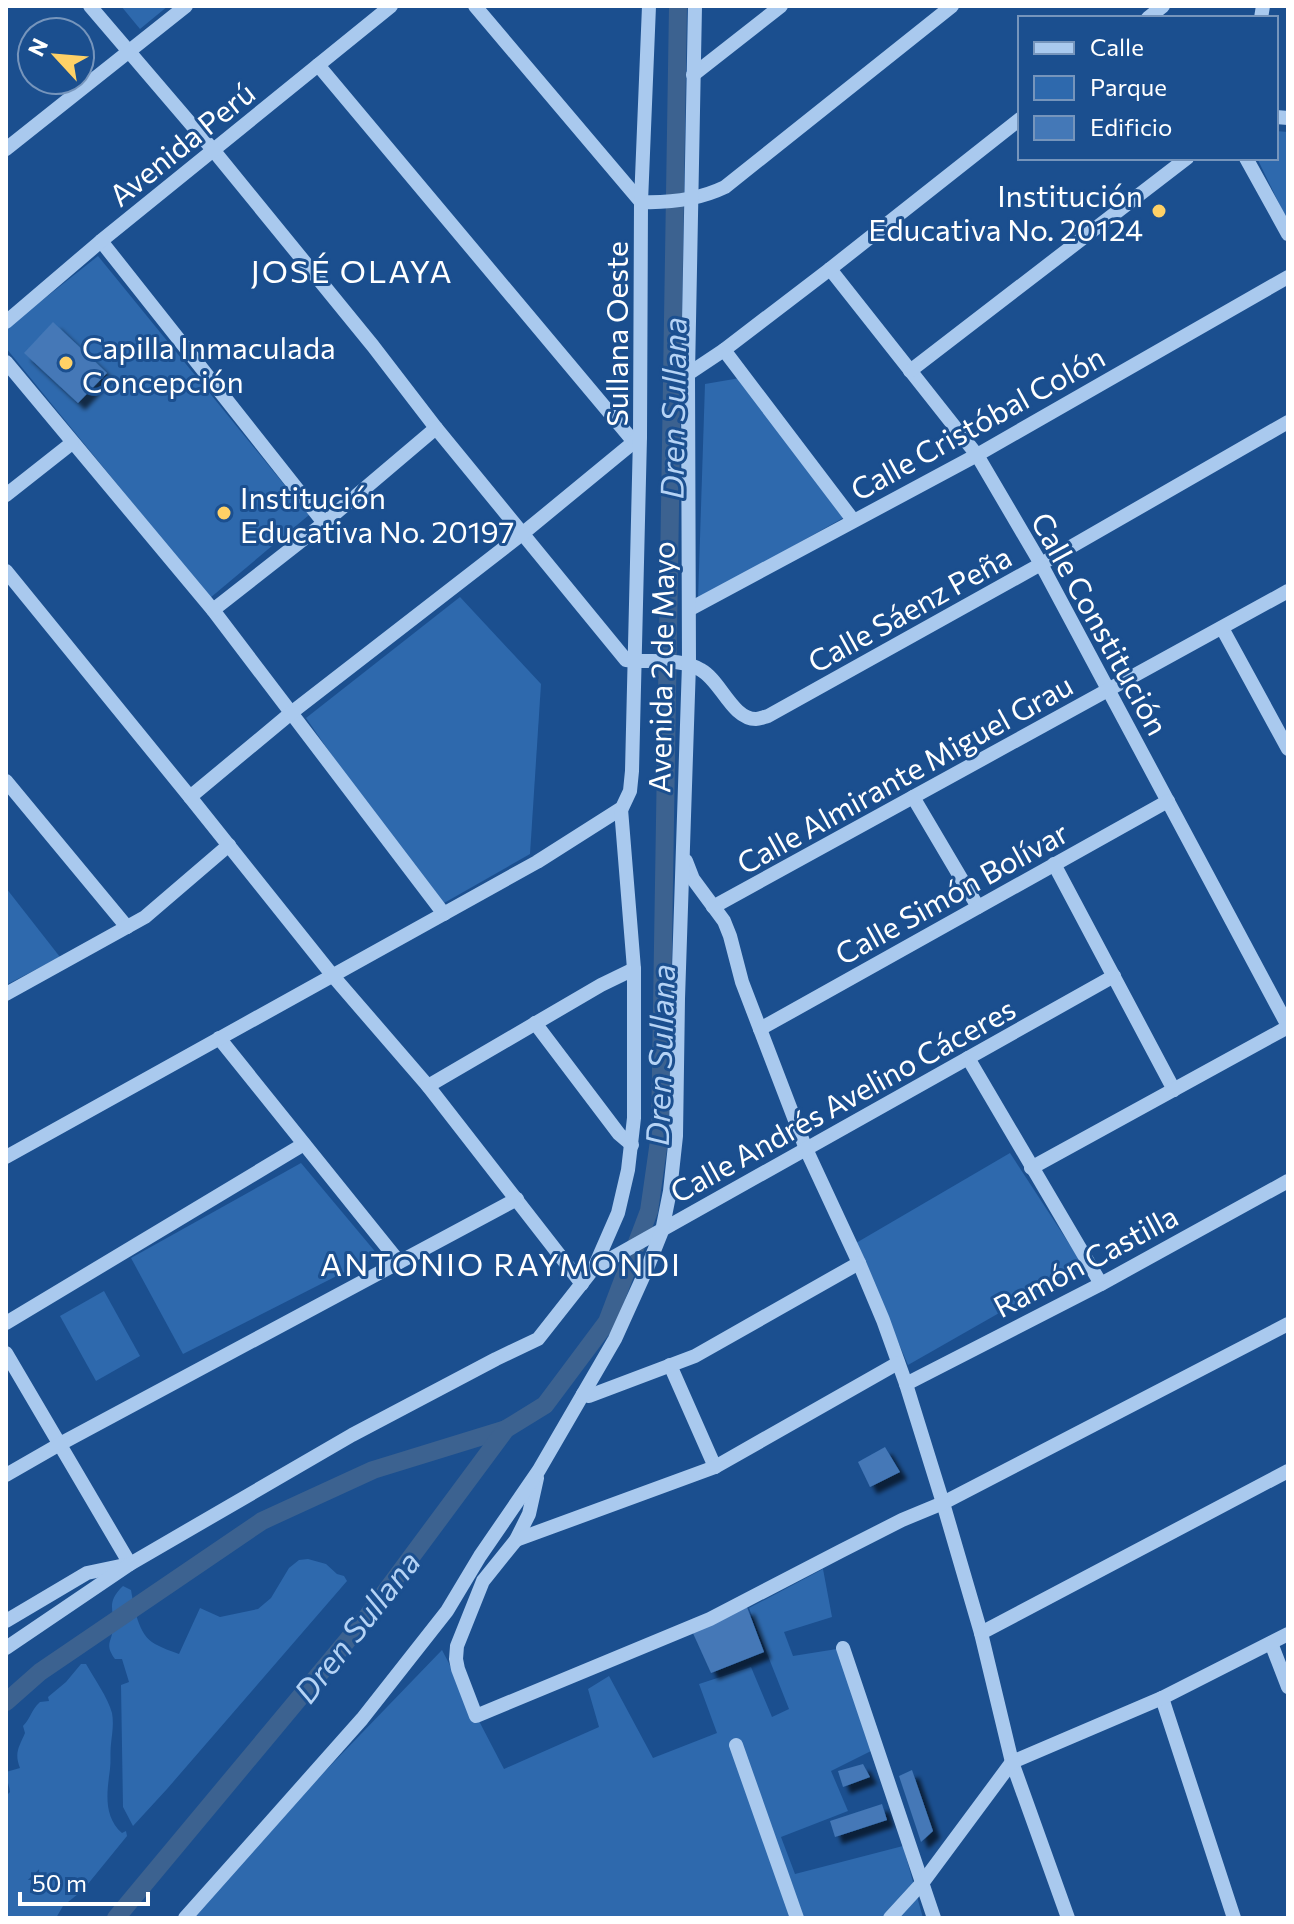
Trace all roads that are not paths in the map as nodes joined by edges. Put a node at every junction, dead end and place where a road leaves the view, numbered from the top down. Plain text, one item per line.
1 (90, 6) edge
2 (186, 6) edge
3 (391, 6) edge
4 (475, 6) edge
5 (695, 6) edge
6 (781, 6) edge
7 (952, 6) edge
8 (646, 10) edge
9 (129, 51) junction
10 (318, 65) junction
11 (693, 75) junction
12 (1018, 121) edge
13 (6, 149) edge
14 (214, 151) junction
15 (1184, 160) edge
16 (1247, 160) edge
17 (688, 200) junction
18 (647, 202) junction
19 (1288, 234) edge
20 (101, 241) junction
21 (830, 269) junction
22 (1288, 277) edge
23 (6, 322) edge
24 (724, 350) junction
25 (6, 362) edge
26 (910, 371) junction
27 (688, 374) junction
28 (1288, 422) edge
29 (436, 428) junction
30 (637, 440) junction
31 (72, 443) junction
32 (977, 455) junction
33 (6, 495) edge
34 (853, 520) junction
35 (324, 523) junction
36 (522, 534) junction
37 (1041, 564) junction
38 (6, 571) edge
39 (1288, 591) edge
40 (690, 609) junction
41 (213, 610) junction
42 (1222, 628) junction
43 (639, 661) junction
44 (686, 664) junction
45 (1108, 690) junction
46 (291, 713) junction
47 (1287, 743) edge
48 (6, 781) edge
49 (190, 797) junction
50 (913, 797) junction
51 (1168, 801) junction
52 (621, 809) junction
53 (229, 845) junction
54 (683, 852) junction
55 (1054, 864) junction
56 (713, 907) junction
57 (978, 907) junction
58 (444, 914) junction
59 (127, 927) junction
60 (634, 969) junction
61 (333, 976) junction
62 (1114, 976) junction
63 (6, 994) edge
64 (535, 1023) junction
65 (1288, 1026) edge
66 (760, 1029) junction
67 (219, 1038) junction
68 (968, 1058) junction
69 (428, 1086) junction
70 (1174, 1090) junction
71 (304, 1144) junction
72 (632, 1145) junction
73 (806, 1149) junction
74 (6, 1157) edge
75 (1031, 1168) junction
76 (1288, 1181) edge
77 (517, 1199) junction
78 (656, 1234) junction
79 (399, 1262) junction
80 (859, 1263) junction
81 (594, 1268) junction
82 (582, 1284) junction
83 (1101, 1284) junction
84 (6, 1323) edge
85 (1288, 1324) edge
86 (6, 1353) edge
87 (898, 1363) junction
88 (670, 1365) junction
89 (906, 1384) junction
90 (583, 1394) junction
91 (60, 1444) junction
92 (715, 1467) junction
93 (539, 1470) junction
94 (1288, 1471) edge
95 (6, 1475) edge
96 (943, 1503) junction
97 (516, 1540) junction
98 (130, 1564) junction
99 (6, 1621) edge
100 (981, 1633) junction
101 (1288, 1634) edge
102 (1271, 1643) junction
103 (6, 1648) edge
104 (843, 1648) dead end
105 (1288, 1687) edge
106 (1162, 1698) junction
107 (736, 1745) dead end
108 (1012, 1762) junction
109 (923, 1882) junction
110 (185, 1918) edge
111 (797, 1918) edge
112 (890, 1918) edge
113 (934, 1918) edge
114 (1068, 1918) edge
115 (1234, 1918) edge

1 - 9 street
2 - 9 street
3 - 10 street, Avenida Perú
4 - 18 street
5 - 11 street, Avenida 2 de Mayo
6 - 11 street
7 - 17 street
8 - 18 street, Sullana Oeste
9 - 13 street
9 - 14 street
10 - 14 street, Avenida Perú
10 - 30 street
11 - 17 street, Avenida 2 de Mayo
12 - 21 street
14 - 20 street, Avenida Perú
14 - 29 street
15 - 26 street
16 - 19 street
17 - 18 street
17 - 27 street, Avenida 2 de Mayo
18 - 30 street, Sullana Oeste
20 - 23 street, Avenida Perú
20 - 35 street
21 - 24 street
21 - 26 street, Calle Constitución
22 - 32 street, Calle Cristóbal Colón
24 - 27 street
24 - 34 street
25 - 31 street
26 - 32 street, Calle Constitución
27 - 40 street, Avenida 2 de Mayo
28 - 37 street, Calle Sáenz Peña
29 - 35 street
29 - 36 street
30 - 36 street
30 - 43 street, Sullana Oeste
31 - 33 street
31 - 41 street
32 - 34 street, Calle Cristóbal Colón
32 - 37 street, Calle Constitución
34 - 40 street, Calle Cristóbal Colón
35 - 41 street
36 - 43 street
36 - 46 street
37 - 44 street, Calle Sáenz Peña
37 - 45 street, Calle Constitución
38 - 49 street
39 - 42 street, Calle Almirante Miguel Grau
40 - 44 street, Avenida 2 de Mayo
41 - 46 street
42 - 45 street, Calle Almirante Miguel Grau
42 - 47 street
43 - 44 street
43 - 52 street, Sullana Oeste
44 - 54 street, Avenida 2 de Mayo
45 - 50 street, Calle Almirante Miguel Grau
45 - 51 street, Calle Constitución
46 - 49 street
46 - 58 street
48 - 59 street
49 - 53 street
50 - 56 street, Calle Almirante Miguel Grau
50 - 57 street
51 - 55 street, Calle Simón Bolívar
51 - 65 street, Calle Constitución
52 - 58 street
52 - 60 street
53 - 59 street
53 - 61 street
54 - 56 street
54 - 78 street, Avenida 2 de Mayo
55 - 57 street, Calle Simón Bolívar
55 - 62 street
56 - 66 street
57 - 66 street, Calle Simón Bolívar
58 - 61 street
59 - 63 street
60 - 64 street
60 - 72 street
61 - 67 street
61 - 69 street
62 - 68 street, Calle Andrés Avelino Cáceres
62 - 70 street
64 - 69 street
64 - 72 street
65 - 70 street
66 - 73 street
67 - 71 street
67 - 74 street
68 - 73 street, Calle Andrés Avelino Cáceres
68 - 75 street
69 - 77 street
70 - 75 street
71 - 79 street
71 - 84 street
72 - 81 street
73 - 78 street, Calle Andrés Avelino Cáceres
73 - 80 street
75 - 83 street
76 - 83 street, Ramón Castilla
77 - 79 street
77 - 82 street
78 - 81 street, Calle Andrés Avelino Cáceres
78 - 90 street, Avenida 2 de Mayo
79 - 91 street
80 - 87 street
80 - 88 street
81 - 82 street
82 - 98 street
83 - 89 street, Ramón Castilla
85 - 96 street
86 - 91 street
87 - 89 street
87 - 92 street
88 - 90 street
88 - 92 street
89 - 96 street
90 - 93 street, Avenida 2 de Mayo
91 - 95 street
91 - 98 street
92 - 97 street
93 - 97 street
93 - 110 street
94 - 100 street
96 - 97 street
96 - 100 street
98 - 99 street
98 - 103 street
100 - 108 street
101 - 102 street
102 - 105 street
102 - 106 street
104 - 109 street
106 - 108 street
106 - 115 street
107 - 111 street
108 - 109 street
108 - 114 street
109 - 112 street
109 - 113 street

